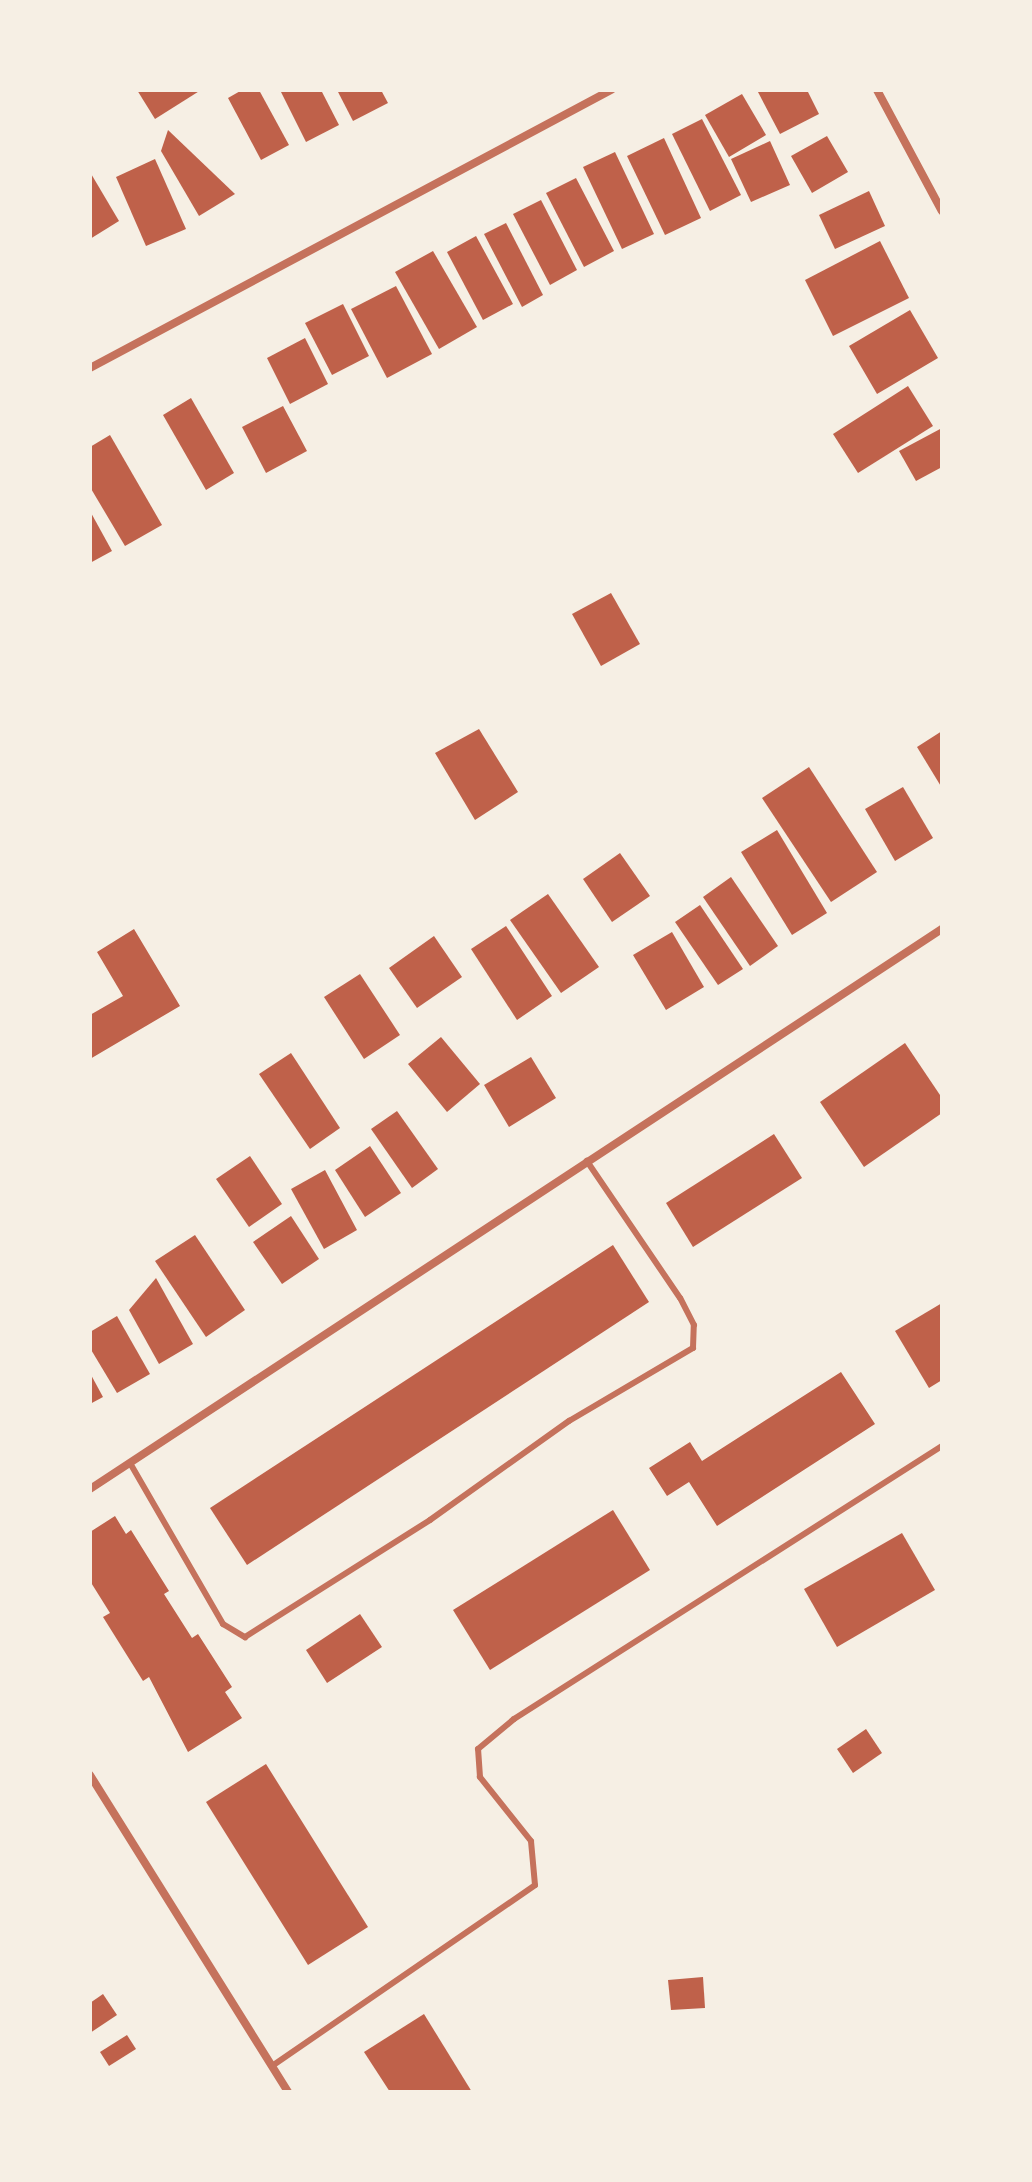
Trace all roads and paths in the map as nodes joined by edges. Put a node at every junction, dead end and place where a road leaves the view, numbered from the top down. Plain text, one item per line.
1 (611, 90) edge
2 (877, 90) edge
3 (942, 211) edge
4 (90, 368) edge
5 (942, 929) edge
6 (587, 1161) junction
7 (942, 1446) edge
8 (130, 1463) junction
9 (90, 1489) edge
10 (90, 1775) edge
11 (272, 2066) junction
12 (288, 2092) edge

1 - 4 street
2 - 3 street
5 - 6 street
6 - 8 street
6 - 8 lane
7 - 11 lane
8 - 9 street
10 - 11 street
11 - 12 street

